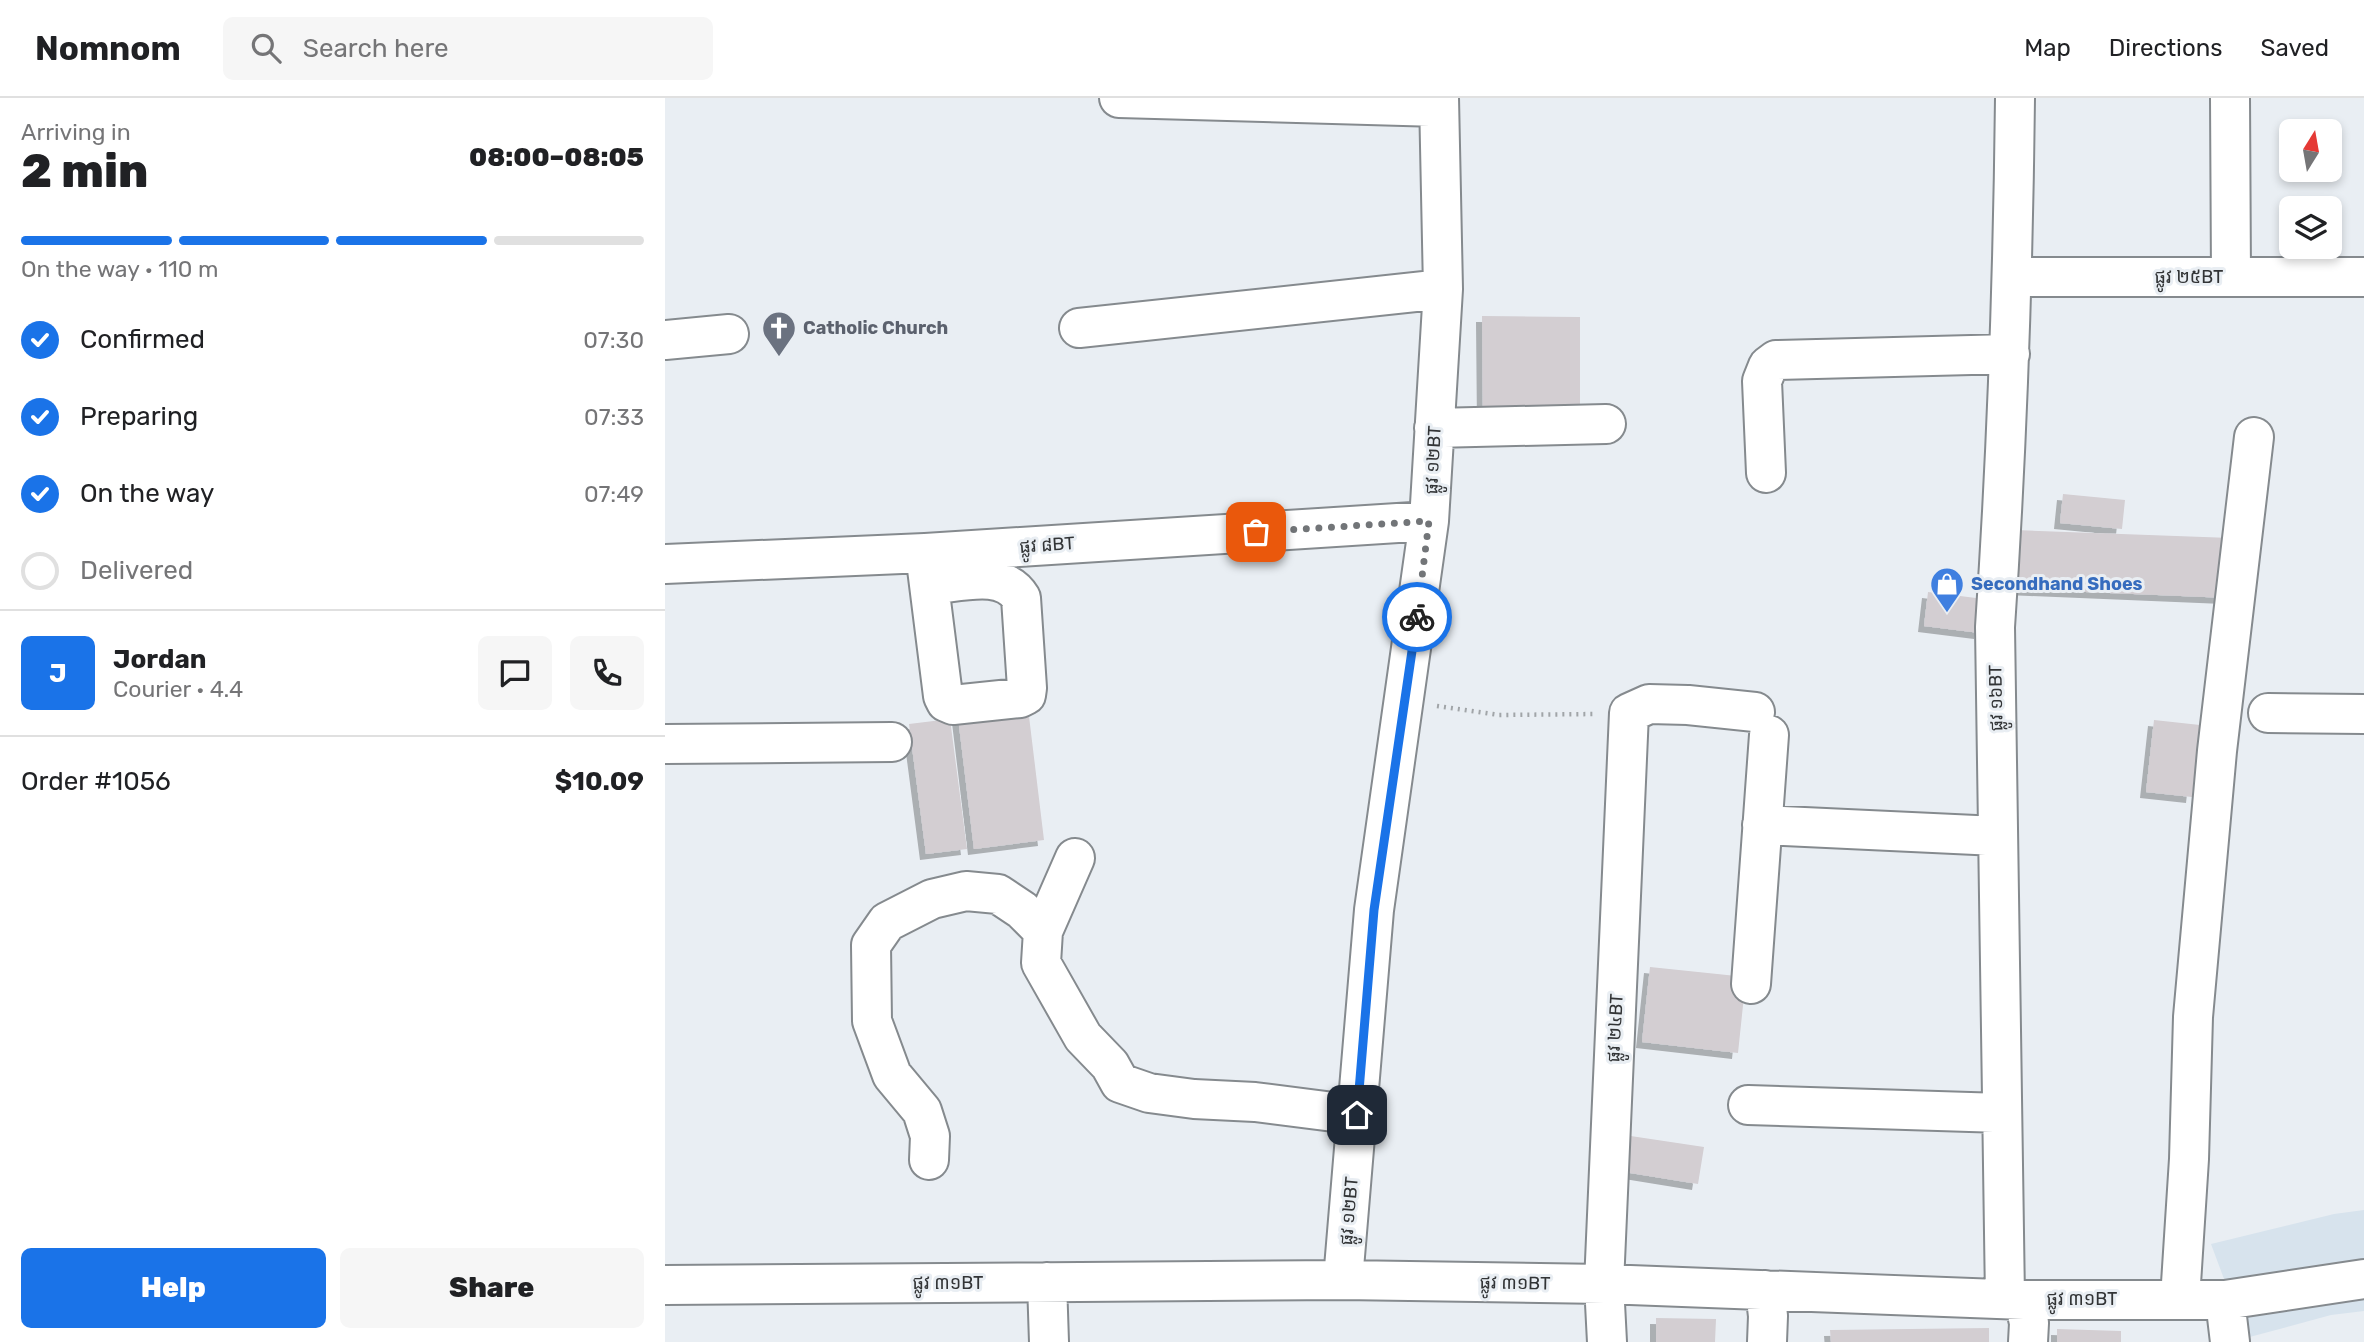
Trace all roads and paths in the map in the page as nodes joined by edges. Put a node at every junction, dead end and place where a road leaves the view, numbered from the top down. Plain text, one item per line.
1 (1119, 98) edge
2 (2015, 98) edge
3 (2230, 98) edge
4 (1439, 103) edge
5 (2364, 276) edge
6 (2013, 277) junction
7 (2231, 277) junction
8 (1443, 289) junction
9 (1079, 328) dead end
10 (729, 334) dead end
11 (665, 340) edge
12 (2010, 354) junction
13 (1606, 424) dead end
14 (1434, 428) junction
15 (2254, 436) dead end
16 (1766, 473) dead end
17 (1429, 521) junction
18 (665, 565) edge
19 (1405, 702) junction
20 (1629, 713) junction
21 (2268, 713) dead end
22 (2364, 713) edge
23 (892, 743) dead end
24 (665, 744) edge
25 (1762, 825) junction
26 (1997, 836) junction
27 (1075, 858) dead end
28 (1043, 931) junction
29 (1751, 984) dead end
30 (1748, 1105) dead end
31 (2002, 1114) junction
32 (1357, 1115) junction
33 (929, 1160) dead end
34 (2364, 1279) edge
35 (1343, 1280) junction
36 (1047, 1282) junction
37 (1604, 1284) junction
38 (665, 1285) edge
39 (1765, 1290) junction
40 (2014, 1299) junction
41 (2180, 1299) junction
42 (2225, 1300) junction
43 (1049, 1342) edge
44 (1607, 1342) edge
45 (1767, 1342) edge
46 (2028, 1342) edge
47 (2230, 1342) edge

1 - 4 street
2 - 6 street, ផ្លូវ ១៦BT
3 - 7 street
4 - 8 street, ផ្លូវ ១២BT
5 - 7 street, ផ្លូវ ២៥BT
6 - 7 street, ផ្លូវ ២៥BT
6 - 12 street, ផ្លូវ ១៦BT
8 - 9 street
8 - 14 street, ផ្លូវ ១២BT
10 - 11 street
12 - 16 street
12 - 26 street, ផ្លូវ ១៦BT
13 - 14 street
14 - 17 street, ផ្លូវ ១២BT
15 - 41 street
17 - 18 street, ផ្លូវ ៨BT
17 - 19 street, ផ្លូវ ១២BT
19 - 20 path
19 - 32 street, ផ្លូវ ១២BT
20 - 25 street
20 - 37 street, ផ្លូវ ២៤BT
21 - 22 street
23 - 24 street
25 - 26 street
25 - 29 street
26 - 31 street, ផ្លូវ ១៦BT
27 - 28 street
28 - 32 street
28 - 33 street
30 - 31 street
31 - 40 street, ផ្លូវ ១៦BT
32 - 35 street, ផ្លូវ ១២BT
34 - 42 street, ផ្លូវ ៣១BT
35 - 36 street, ផ្លូវ ៣១BT
35 - 37 street, ផ្លូវ ៣១BT
36 - 38 street, ផ្លូវ ៣១BT
36 - 43 street
37 - 39 street, ផ្លូវ ៣១BT
37 - 44 street, ផ្លូវ ២៤BT
39 - 40 street, ផ្លូវ ៣១BT
39 - 45 street
40 - 41 street, ផ្លូវ ៣១BT
40 - 46 street, ផ្លូវ ១៦BT
41 - 42 street, ផ្លូវ ៣១BT
42 - 47 street

